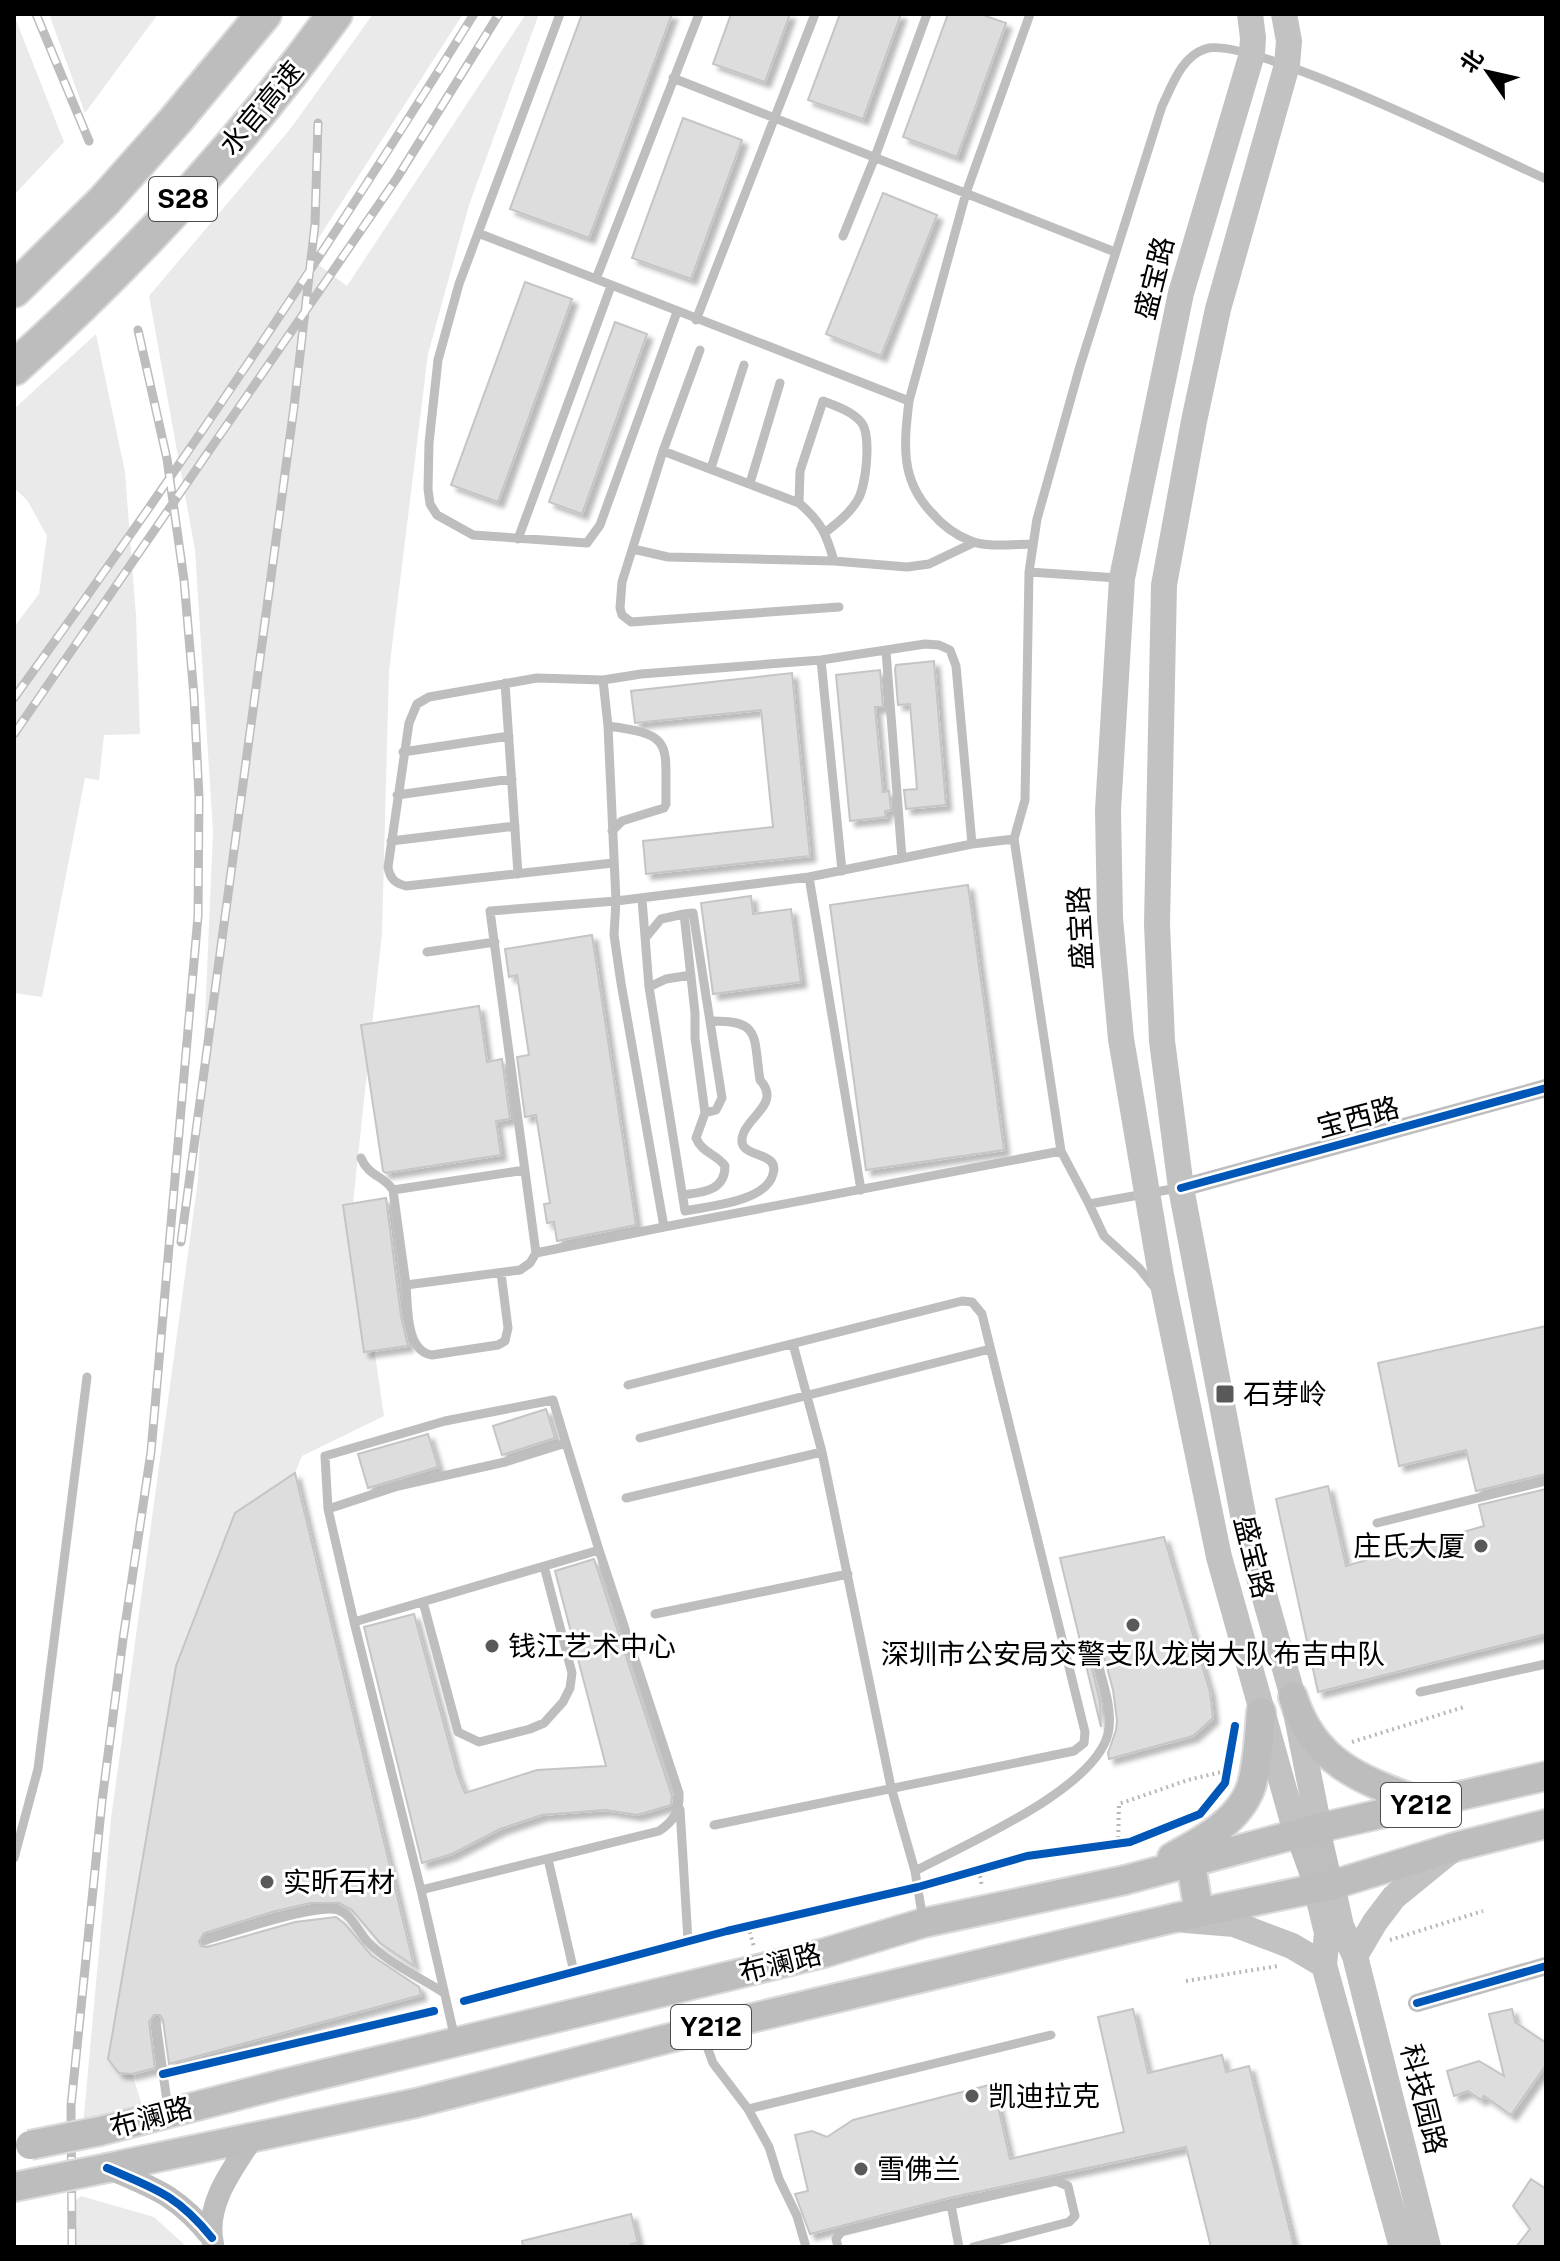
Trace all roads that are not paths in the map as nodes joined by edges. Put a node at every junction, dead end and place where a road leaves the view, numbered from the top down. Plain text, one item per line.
1 (264, 14) edge
2 (335, 14) edge
3 (560, 14) edge
4 (699, 14) edge
5 (815, 14) edge
6 (927, 14) edge
7 (1030, 14) edge
8 (1250, 14) edge
9 (1284, 14) edge
10 (1252, 54) junction
11 (1287, 65) junction
12 (673, 78) junction
13 (775, 118) junction
14 (875, 157) junction
15 (1546, 179) edge
16 (966, 193) junction
17 (478, 233) junction
18 (843, 236) dead end
19 (1115, 252) junction
20 (596, 279) junction
21 (611, 286) junction
22 (14, 290) edge
23 (677, 312) junction
24 (696, 320) junction
25 (700, 350) dead end
26 (744, 365) dead end
27 (14, 368) edge
28 (780, 383) dead end
29 (909, 401) junction
30 (663, 451) junction
31 (711, 468) junction
32 (750, 483) junction
33 (799, 503) junction
34 (826, 532) junction
35 (518, 539) junction
36 (973, 543) junction
37 (1033, 544) junction
38 (633, 549) junction
39 (834, 561) junction
40 (1029, 572) junction
41 (1122, 578) junction
42 (839, 607) dead end
43 (886, 651) junction
44 (821, 660) junction
45 (603, 680) junction
46 (505, 683) junction
47 (608, 726) junction
48 (509, 736) junction
49 (403, 752) junction
50 (512, 779) junction
51 (397, 795) junction
52 (515, 826) junction
53 (612, 831) junction
54 (1014, 839) junction
55 (391, 841) junction
56 (972, 844) junction
57 (902, 858) junction
58 (613, 863) junction
59 (842, 871) junction
60 (518, 874) junction
61 (809, 877) junction
62 (642, 899) junction
63 (616, 901) junction
64 (684, 914) junction
65 (646, 939) junction
66 (495, 942) junction
67 (427, 952) dead end
68 (691, 975) junction
69 (649, 987) junction
70 (710, 1021) junction
71 (1546, 1088) edge
72 (705, 1113) junction
73 (1061, 1151) junction
74 (361, 1158) dead end
75 (525, 1170) junction
76 (1181, 1188) junction
77 (393, 1190) junction
78 (861, 1190) junction
79 (1148, 1194) junction
80 (683, 1195) junction
81 (1089, 1204) junction
82 (664, 1227) junction
83 (536, 1253) junction
84 (501, 1273) junction
85 (406, 1285) junction
86 (1167, 1306) junction
87 (793, 1344) junction
88 (990, 1349) junction
89 (87, 1377) dead end
90 (628, 1385) dead end
91 (806, 1395) junction
92 (640, 1438) dead end
93 (566, 1443) junction
94 (822, 1452) junction
95 (1546, 1481) edge
96 (626, 1498) dead end
97 (328, 1509) junction
98 (1377, 1523) dead end
99 (599, 1550) junction
100 (544, 1566) junction
101 (848, 1574) junction
102 (423, 1602) junction
103 (655, 1614) dead end
104 (354, 1622) junction
105 (1096, 1655) dead end
106 (1546, 1664) edge
107 (1420, 1692) dead end
108 (1293, 1697) junction
109 (1261, 1712) junction
110 (1546, 1776) edge
111 (891, 1787) junction
112 (1427, 1804) junction
113 (680, 1805) junction
114 (1546, 1824) edge
115 (714, 1825) dead end
116 (1308, 1832) junction
117 (1455, 1847) junction
118 (14, 1858) edge
119 (548, 1859) junction
120 (1191, 1864) junction
121 (915, 1871) junction
122 (1125, 1880) junction
123 (1324, 1887) junction
124 (421, 1890) junction
125 (1187, 1916) junction
126 (923, 1923) junction
127 (206, 1940) dead end
128 (688, 1941) dead end
129 (1355, 1956) junction
130 (1324, 1965) junction
131 (1546, 1966) edge
132 (574, 1972) dead end
133 (444, 1993) junction
134 (1417, 2003) dead end
135 (156, 2022) dead end
136 (701, 2030) junction
137 (1051, 2035) dead end
138 (455, 2042) junction
139 (748, 2109) junction
140 (169, 2112) junction
141 (254, 2136) junction
142 (22, 2147) edge
143 (107, 2168) junction
144 (14, 2187) edge
145 (951, 2205) junction
146 (213, 2243) edge
147 (806, 2247) edge
148 (838, 2247) edge
149 (959, 2247) edge
150 (973, 2247) edge
151 (1402, 2247) edge
152 (1428, 2247) edge

1 - 22 highway, 水官高速 / S28
2 - 27 highway, 水官高速 / S28
3 - 17 lane
4 - 12 lane
5 - 13 lane
6 - 14 lane
7 - 16 lane
8 - 10 main road, 盛宝路
9 - 11 main road, 盛宝路
10 - 11 lane
10 - 19 lane
10 - 41 main road, 盛宝路
11 - 15 lane
11 - 76 main road, 盛宝路
12 - 13 lane
12 - 20 lane
13 - 14 lane
13 - 24 lane
14 - 16 lane
14 - 18 lane
16 - 19 lane
16 - 29 lane
17 - 20 lane
17 - 35 lane
19 - 37 lane
20 - 21 lane
21 - 23 lane
21 - 35 lane
23 - 24 lane
23 - 35 lane
24 - 29 lane
25 - 30 lane
26 - 31 lane
28 - 32 lane
29 - 36 lane
30 - 31 lane
30 - 38 lane
31 - 32 lane
32 - 33 lane
33 - 34 lane
33 - 34 lane
34 - 39 lane
36 - 37 lane
36 - 39 lane
37 - 40 lane
38 - 39 lane
38 - 42 lane
40 - 41 lane
40 - 54 lane
41 - 79 main road, 盛宝路
43 - 44 lane
43 - 56 lane
43 - 57 lane
44 - 45 lane
44 - 59 lane
45 - 46 lane
45 - 47 lane
46 - 48 lane
46 - 49 lane
47 - 53 lane
47 - 53 lane
48 - 49 lane
48 - 50 lane
49 - 51 lane
50 - 51 lane
50 - 52 lane
51 - 55 lane
52 - 55 lane
52 - 60 lane
53 - 58 lane
54 - 56 lane
54 - 73 lane
55 - 60 lane
56 - 57 lane
57 - 59 lane
58 - 60 lane
58 - 63 lane
59 - 61 lane
61 - 62 lane
61 - 78 lane
62 - 63 lane
62 - 65 lane
63 - 66 lane
63 - 82 lane
64 - 65 lane
64 - 68 lane
64 - 70 lane
65 - 69 lane
66 - 67 lane
66 - 75 lane
68 - 69 lane
68 - 72 lane
69 - 80 lane
70 - 72 lane
70 - 80 lane
71 - 76 street, 宝西路
72 - 80 lane
73 - 78 lane
73 - 81 lane
74 - 77 lane
75 - 77 lane
75 - 83 lane
76 - 79 lane
76 - 108 main road, 盛宝路
77 - 85 lane
78 - 82 lane
79 - 81 lane
79 - 86 main road, 盛宝路
81 - 86 lane
82 - 83 lane
83 - 84 lane
84 - 85 lane
84 - 85 lane
86 - 109 main road, 盛宝路
87 - 88 lane
87 - 90 lane
87 - 91 lane
88 - 91 lane
88 - 111 lane
89 - 118 lane
91 - 92 lane
91 - 94 lane
93 - 97 lane
93 - 97 lane
93 - 99 lane
94 - 96 lane
94 - 101 lane
95 - 98 lane
97 - 104 lane
99 - 100 lane
99 - 113 lane
100 - 102 lane
100 - 102 lane
101 - 103 lane
101 - 111 lane
102 - 104 lane
104 - 124 lane
105 - 121 lane
106 - 107 lane
108 - 112 main road
108 - 116 main road, 盛宝路
109 - 116 main road, 盛宝路
109 - 122 main road
110 - 112 main road, 布澜路 / Y212
111 - 115 lane
111 - 121 lane
112 - 116 main road, 布澜路 / Y212
113 - 119 lane
113 - 128 lane
114 - 117 main road, 布澜路 / Y212
116 - 120 main road, 布澜路 / Y212
116 - 123 street, 科技园路
117 - 123 main road, 布澜路 / Y212
117 - 129 main road
119 - 124 lane
119 - 132 lane
120 - 122 main road, 布澜路 / Y212
120 - 125 main road
121 - 126 lane
122 - 126 main road, 布澜路 / Y212
123 - 125 main road, 布澜路 / Y212
123 - 129 main road, 科技园路
123 - 130 main road, 科技园路
124 - 133 lane
125 - 130 main road
125 - 136 main road, 布澜路 / Y212
126 - 138 main road, 布澜路 / Y212
127 - 133 lane
129 - 152 main road, 科技园路
130 - 151 main road, 科技园路
131 - 134 street
133 - 138 lane
135 - 140 lane
136 - 139 lane
136 - 141 main road, 布澜路 / Y212
137 - 139 lane
138 - 140 main road, 布澜路 / Y212
139 - 147 lane
140 - 142 main road, 布澜路 / Y212, bridge
141 - 143 main road, 布澜路 / Y212
141 - 146 street
143 - 144 main road, 布澜路 / Y212, bridge
143 - 146 street
145 - 148 lane
145 - 149 lane
145 - 150 lane

